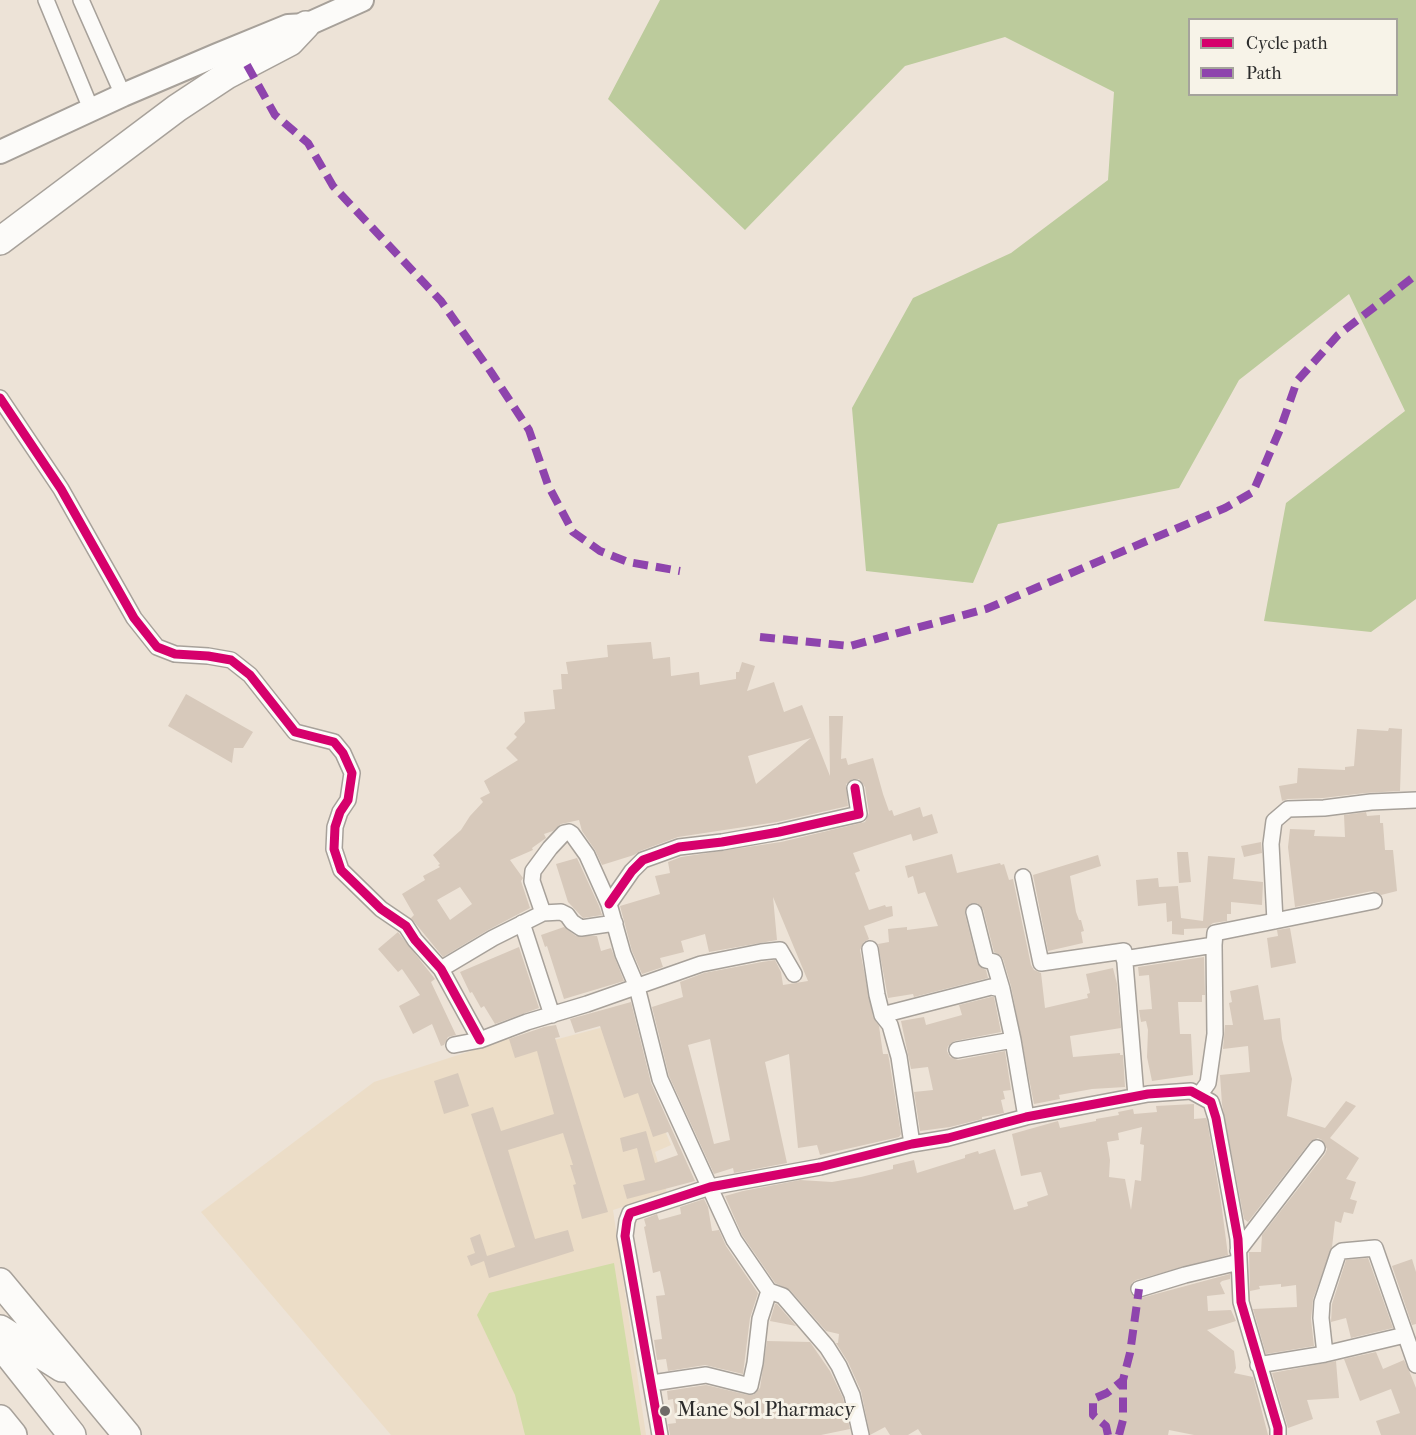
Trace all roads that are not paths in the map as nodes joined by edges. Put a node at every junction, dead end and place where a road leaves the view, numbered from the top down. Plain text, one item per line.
1 (46, 0) edge
2 (81, 0) edge
3 (362, 0) edge
4 (306, 25) junction
5 (123, 95) junction
6 (91, 109) junction
7 (0, 152) edge
8 (0, 241) edge
9 (0, 398) edge
10 (855, 788) dead end
11 (1416, 800) edge
12 (1023, 877) dead end
13 (1374, 901) dead end
14 (609, 904) junction
15 (974, 912) dead end
16 (543, 913) junction
17 (1275, 921) junction
18 (522, 923) junction
19 (615, 923) junction
20 (1214, 945) junction
21 (870, 949) dead end
22 (1124, 959) junction
23 (441, 969) junction
24 (794, 974) dead end
25 (637, 987) junction
26 (1002, 989) junction
27 (552, 1015) junction
28 (882, 1015) junction
29 (480, 1040) junction
30 (1013, 1040) junction
31 (454, 1045) dead end
32 (957, 1050) dead end
33 (1200, 1094) junction
34 (1136, 1096) junction
35 (1026, 1116) junction
36 (912, 1144) junction
37 (1317, 1148) dead end
38 (710, 1187) junction
39 (1239, 1256) junction
40 (0, 1282) edge
41 (1139, 1289) dead end
42 (769, 1291) junction
43 (0, 1329) edge
44 (1405, 1335) junction
45 (0, 1344) edge
46 (1325, 1354) junction
47 (1258, 1365) junction
48 (1416, 1365) edge
49 (81, 1380) junction
50 (652, 1383) junction
51 (0, 1419) edge
52 (13, 1435) edge
53 (72, 1435) edge
54 (127, 1435) edge
55 (660, 1435) edge
56 (861, 1435) edge
57 (1278, 1435) edge

1 - 6 street
2 - 5 street
3 - 4 main road
4 - 5 main road
4 - 8 highway
5 - 6 main road
6 - 7 main road
9 - 23 street
10 - 14 street
11 - 17 street
12 - 22 street
13 - 17 street
14 - 16 street
14 - 19 street
15 - 26 street
16 - 18 street
16 - 19 street
17 - 20 street
18 - 23 street
18 - 27 street
19 - 25 street
20 - 22 street
20 - 33 street
21 - 28 street
22 - 34 street
23 - 29 street
24 - 25 street
25 - 27 street
25 - 38 street
26 - 28 street
26 - 30 street
27 - 29 street
28 - 36 street
29 - 31 street
30 - 32 street
30 - 35 street
33 - 34 street
33 - 39 street
34 - 35 street
35 - 36 street
36 - 38 street
37 - 39 street
38 - 42 street
38 - 50 street
39 - 41 street
39 - 47 street
40 - 49 highway
42 - 50 street
42 - 56 street
43 - 49 highway
44 - 46 street
44 - 46 street
44 - 48 street
45 - 53 highway
46 - 47 street
47 - 57 street
49 - 54 highway
50 - 55 street
51 - 52 highway

